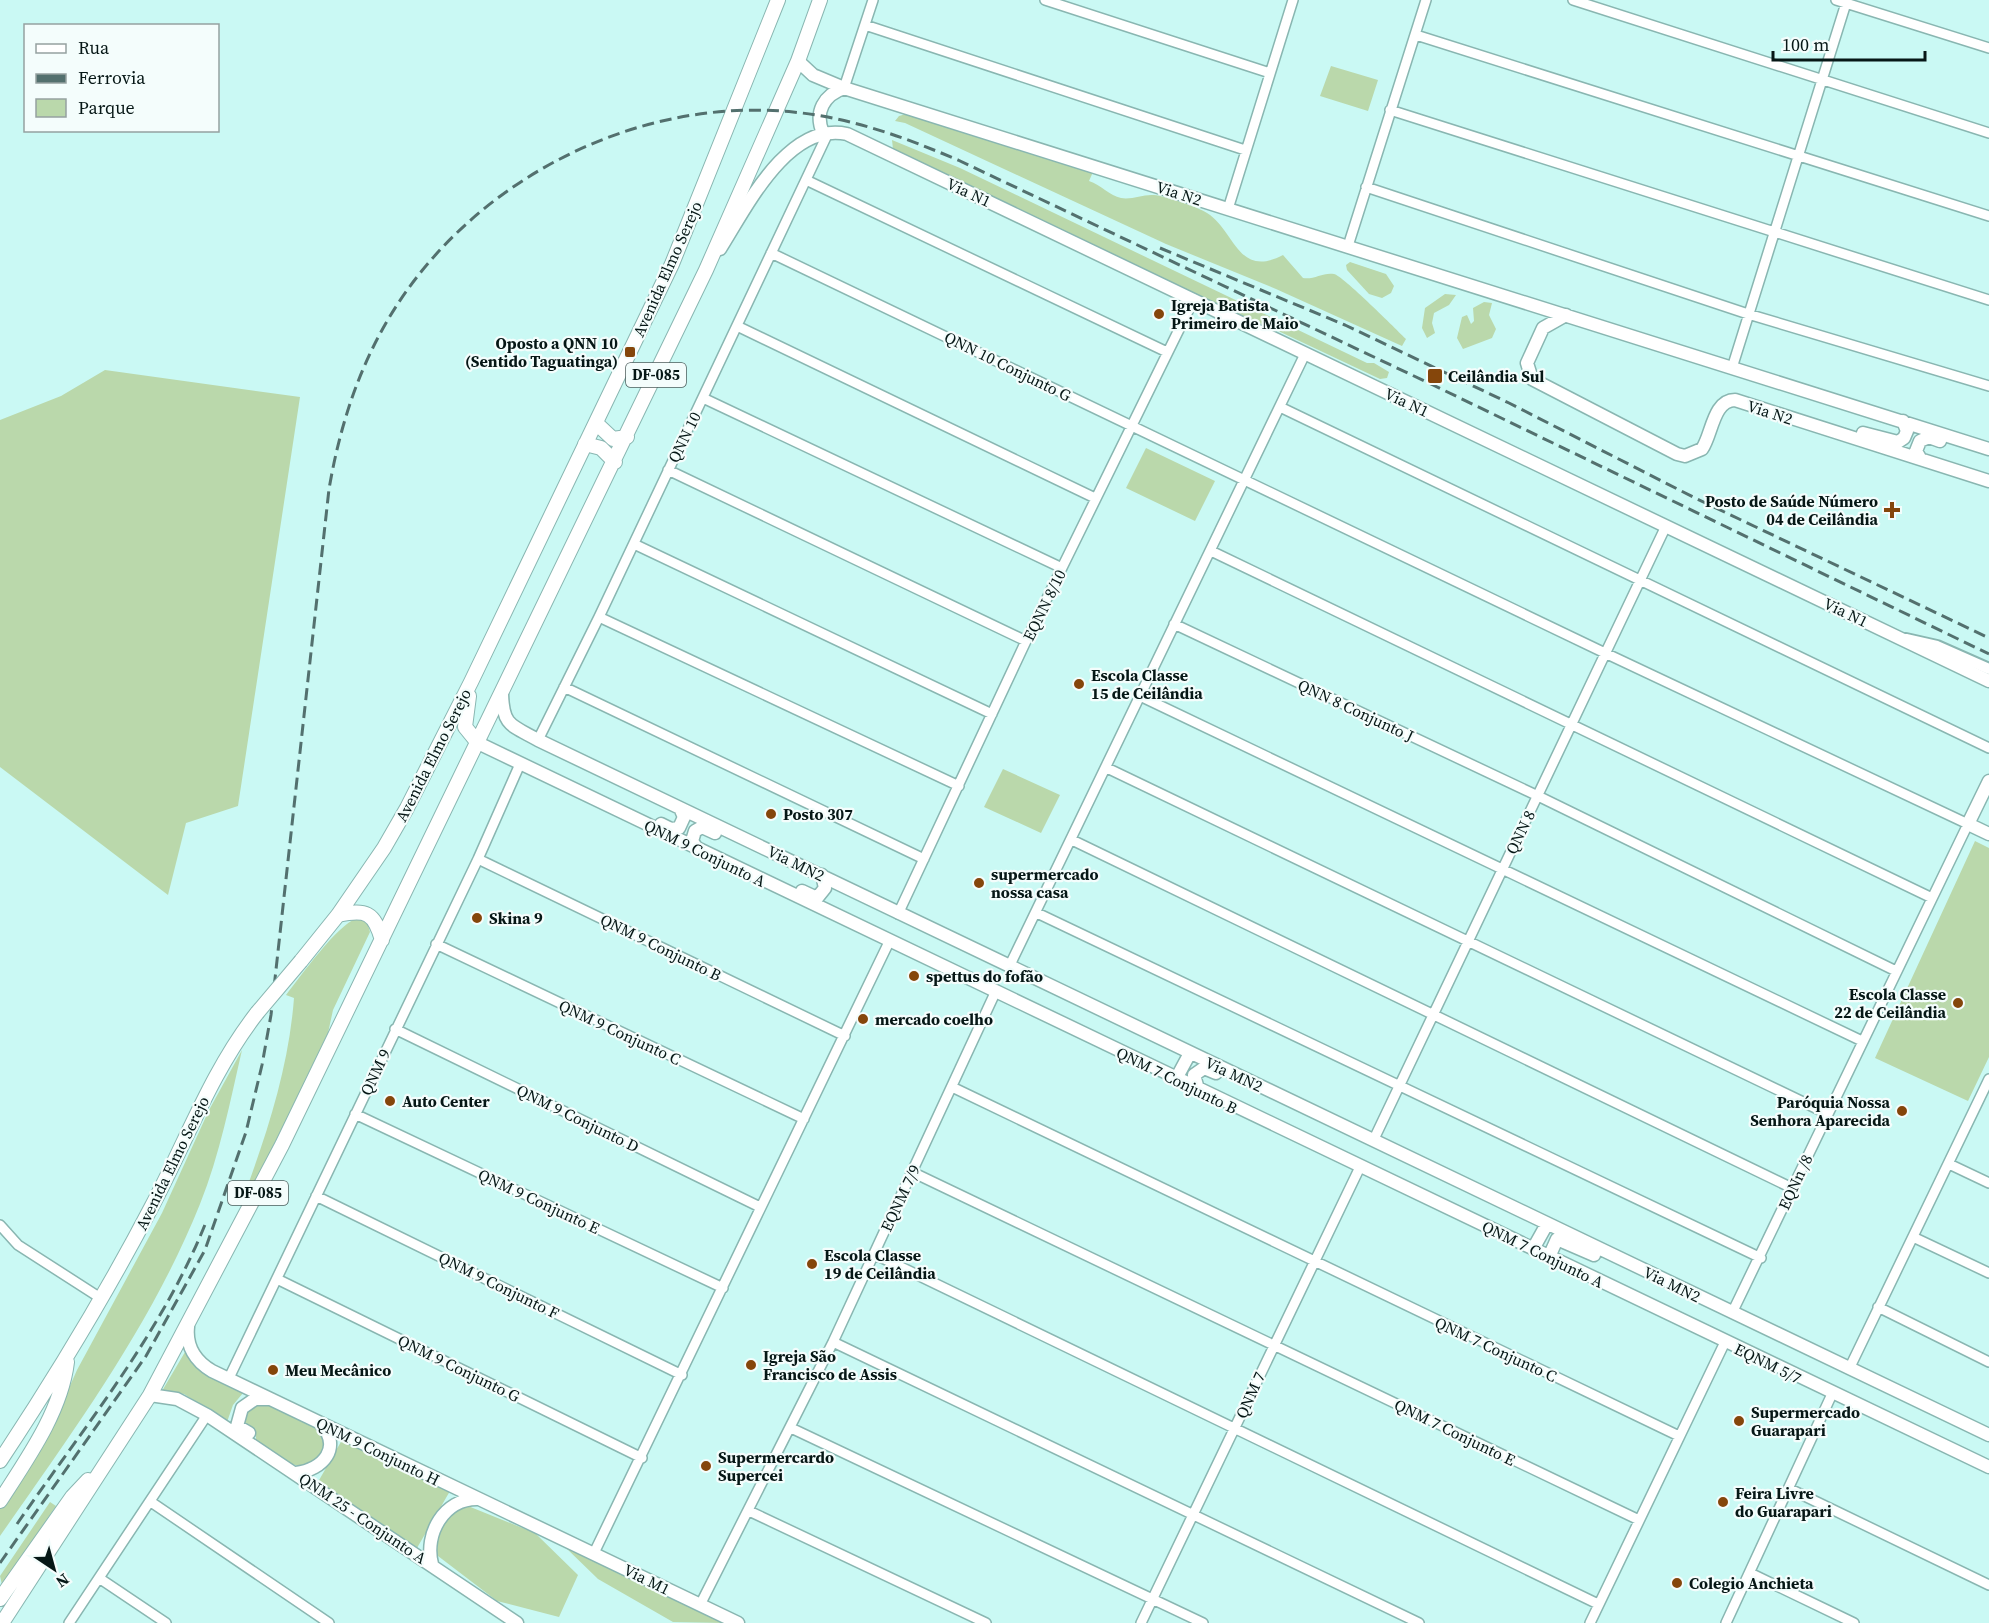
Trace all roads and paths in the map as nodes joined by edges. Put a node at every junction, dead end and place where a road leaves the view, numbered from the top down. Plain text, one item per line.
1 (778, 0) edge
2 (820, 0) edge
3 (873, 0) edge
4 (1045, 0) edge
5 (1293, 0) edge
6 (1426, 0) edge
7 (1574, 0) edge
8 (1843, 1) edge
9 (865, 25) junction
10 (1416, 35) junction
11 (1989, 48) edge
12 (798, 60) junction
13 (1270, 73) junction
14 (1822, 79) junction
15 (844, 88) junction
16 (1390, 110) junction
17 (825, 133) junction
18 (1989, 133) edge
19 (1245, 150) junction
20 (1798, 156) junction
21 (806, 180) junction
22 (1366, 187) junction
23 (1228, 209) junction
24 (1989, 216) edge
25 (1773, 232) junction
26 (1348, 246) junction
27 (771, 253) junction
28 (706, 270) junction
29 (1194, 299) junction
30 (1989, 300) edge
31 (1748, 314) junction
32 (1566, 315) junction
33 (737, 326) junction
34 (1167, 352) junction
35 (1305, 354) junction
36 (1732, 368) junction
37 (1989, 386) edge
38 (703, 398) junction
39 (1280, 407) junction
40 (1780, 415) junction
41 (1903, 422) junction
42 (596, 423) junction
43 (1131, 425) junction
44 (627, 437) junction
45 (585, 444) junction
46 (1989, 449) edge
47 (1920, 458) junction
48 (1989, 458) edge
49 (615, 462) junction
50 (668, 470) junction
51 (1245, 479) junction
52 (1989, 481) edge
53 (1095, 498) junction
54 (1666, 526) junction
55 (634, 544) junction
56 (1211, 551) junction
57 (1062, 568) junction
58 (1640, 582) junction
59 (599, 617) junction
60 (1174, 624) junction
61 (1897, 637) junction
62 (1026, 641) junction
63 (1605, 653) junction
64 (1989, 669) edge
65 (1989, 681) edge
66 (471, 682) junction
67 (564, 687) junction
68 (502, 694) junction
69 (1140, 696) junction
70 (992, 714) junction
71 (1571, 725) junction
72 (538, 740) junction
73 (478, 743) junction
74 (1989, 748) edge
75 (520, 764) junction
76 (1107, 768) junction
77 (1989, 781) edge
78 (959, 786) junction
79 (570, 789) junction
80 (1538, 796) junction
81 (680, 808) junction
82 (1968, 824) junction
83 (1989, 834) edge
84 (1072, 840) junction
85 (698, 850) junction
86 (478, 859) junction
87 (924, 859) junction
88 (800, 865) junction
89 (1502, 870) junction
90 (822, 875) junction
91 (775, 886) junction
92 (1932, 898) junction
93 (1037, 913) junction
94 (898, 914) junction
95 (338, 915) junction
96 (382, 940) junction
97 (889, 942) junction
98 (1469, 942) junction
99 (436, 945) junction
100 (1009, 967) junction
101 (1896, 971) junction
102 (995, 993) junction
103 (1434, 1014) junction
104 (395, 1029) junction
105 (844, 1036) junction
106 (1862, 1041) junction
107 (1190, 1053) junction
108 (1176, 1079) junction
109 (1989, 1079) edge
110 (1400, 1086) junction
111 (952, 1087) junction
112 (1198, 1089) junction
113 (1985, 1096) edge
114 (1318, 1113) junction
115 (355, 1114) junction
116 (1828, 1114) junction
117 (804, 1119) junction
118 (1374, 1139) junction
119 (1949, 1164) junction
120 (1360, 1167) junction
121 (912, 1172) junction
122 (1989, 1184) edge
123 (1792, 1188) junction
124 (316, 1196) junction
125 (760, 1207) junction
126 (1547, 1224) junction
127 (0, 1225) edge
128 (1913, 1237) junction
129 (1533, 1249) junction
130 (874, 1254) junction
131 (1549, 1257) junction
132 (1761, 1258) junction
133 (1313, 1262) junction
134 (1989, 1273) edge
135 (1657, 1276) junction
136 (277, 1279) junction
137 (723, 1288) junction
138 (102, 1299) junction
139 (1878, 1307) junction
140 (1732, 1313) junction
141 (188, 1327) junction
142 (832, 1342) junction
143 (1725, 1342) junction
144 (1272, 1345) junction
145 (67, 1360) junction
146 (1989, 1362) edge
147 (1850, 1367) junction
148 (682, 1375) junction
149 (228, 1378) junction
150 (1832, 1394) junction
151 (150, 1395) junction
152 (273, 1400) junction
153 (207, 1415) junction
154 (320, 1422) junction
155 (791, 1428) junction
156 (1236, 1428) junction
157 (1918, 1433) junction
158 (1989, 1435) edge
159 (1679, 1436) junction
160 (254, 1446) junction
161 (642, 1458) junction
162 (1989, 1460) edge
163 (0, 1461) edge
164 (1989, 1467) edge
165 (102, 1469) junction
166 (296, 1473) junction
167 (1790, 1490) junction
168 (478, 1499) junction
169 (0, 1501) edge
170 (151, 1502) junction
171 (749, 1511) junction
172 (1194, 1514) junction
173 (1638, 1520) junction
174 (594, 1553) junction
175 (432, 1564) junction
176 (1750, 1573) junction
177 (99, 1578) junction
178 (1989, 1585) edge
179 (0, 1599) edge
180 (1153, 1599) junction
181 (1598, 1604) junction
182 (700, 1605) junction
183 (2, 1623) edge
184 (69, 1623) edge
185 (166, 1623) edge
186 (329, 1623) edge
187 (517, 1623) edge
188 (738, 1623) edge
189 (986, 1623) edge
190 (1141, 1623) edge
191 (1203, 1623) edge
192 (1419, 1623) edge
193 (1590, 1623) edge
194 (1726, 1623) edge
195 (1854, 1623) edge

1 - 42 main road, Avenida Elmo Serejo / DF-085
2 - 12 main road, Avenida Elmo Serejo / DF-085
3 - 9 street
4 - 13 street
5 - 13 street
6 - 10 street
7 - 14 street
8 - 11 street
8 - 14 street
9 - 15 street
9 - 19 street
10 - 16 street
10 - 20 street
12 - 15 main road, Via N2
12 - 28 main road, Avenida Elmo Serejo / DF-085
13 - 19 street
14 - 18 street
14 - 20 street
15 - 17 main road
15 - 23 main road, Via N2
16 - 22 street
16 - 25 street
17 - 21 street, QNN 10
17 - 28 main road, Avenida Elmo Serejo
17 - 29 main road, Via N1
19 - 23 street
20 - 24 street
20 - 25 street
21 - 27 street, QNN 10
21 - 34 street
22 - 26 street
22 - 31 street
23 - 26 main road, Via N2
25 - 30 street
25 - 31 street
26 - 32 main road, Via N2
27 - 33 street, QNN 10
27 - 43 street, QNN 10 Conjunto G
28 - 44 main road, Avenida Elmo Serejo / DF-085
29 - 34 street, EQNN 8/10
29 - 35 main road, Via N1
31 - 36 street
31 - 37 street
32 - 36 main road, Via N2
32 - 40 main road, Via N2
33 - 38 street, QNN 10
33 - 53 street
34 - 43 street, EQNN 8/10
35 - 39 street
35 - 54 main road, Via N1
36 - 41 main road, Via N2
38 - 50 street, QNN 10
38 - 57 street
39 - 51 street
39 - 58 street
40 - 41 main road
40 - 47 main road, Via N2
41 - 46 main road, Via N2
42 - 44 main road
42 - 45 main road, Avenida Elmo Serejo / DF-085
43 - 51 street, QNN 10 Conjunto G
43 - 53 street, EQNN 8/10
44 - 49 main road, Avenida Elmo Serejo / DF-085
45 - 49 main road
45 - 66 main road, Avenida Elmo Serejo / DF-085
47 - 48 main road
47 - 52 main road, Via N2
49 - 68 main road, Avenida Elmo Serejo / DF-085
50 - 55 street, QNN 10
50 - 62 street
51 - 56 street
51 - 63 street, QNN 10 Conjunto G
53 - 57 street, EQNN 8/10
54 - 58 street, QNN 8
54 - 61 main road, Via N1
55 - 59 street, QNN 10
55 - 70 street
56 - 60 street
56 - 71 street
57 - 62 street, EQNN 8/10
58 - 63 street, QNN 8
58 - 74 street
59 - 67 street, QNN 10
59 - 78 street
60 - 69 street
60 - 80 street, QNN 8 Conjunto J
61 - 64 street, Via N1
61 - 65 main road
62 - 70 street, EQNN 8/10
63 - 71 street, QNN 8
63 - 82 street, QNN 10 Conjunto G
66 - 73 main road
66 - 95 main road, Avenida Elmo Serejo / DF-085
67 - 72 street, QNN 10
67 - 87 street
68 - 72 main road, Via MN2
68 - 73 main road, Avenida Elmo Serejo / DF-085
69 - 76 street
69 - 89 street
70 - 78 street, EQNN 8/10
71 - 80 street, QNN 8
71 - 92 street
72 - 81 main road, Via MN2
73 - 75 main road, QNM 9 Conjunto A
73 - 96 main road, Avenida Elmo Serejo / DF-085
75 - 79 main road, QNM 9 Conjunto A
75 - 86 street, QNM 9
76 - 84 street
76 - 98 street
77 - 82 main road
78 - 87 street, EQNN 8/10
79 - 81 main road
79 - 85 main road, QNM 9 Conjunto A
80 - 89 street, QNN 8
80 - 101 street, QNN 8 Conjunto J
81 - 88 main road, Via MN2
82 - 83 main road
82 - 92 street, EQNn /8
84 - 93 street
84 - 103 street
85 - 88 main road
85 - 91 main road, QNM 9 Conjunto A
86 - 99 street, QNM 9
86 - 105 street, QNM 9 Conjunto B
87 - 94 street, EQNN 8/10
88 - 90 main road, Via MN2
89 - 98 street, QNN 8
89 - 106 street
90 - 91 main road
90 - 94 main road, Via MN2
91 - 97 main road, QNM 9 Conjunto A
92 - 101 street, EQNn /8
93 - 100 street
93 - 110 street
94 - 100 main road, Via MN2
95 - 96 main road
95 - 138 main road, Avenida Elmo Serejo / DF-085, bridge
96 - 141 main road, Avenida Elmo Serejo / DF-085
97 - 102 main road
97 - 105 street
98 - 103 street, QNN 8
98 - 116 street
99 - 104 street, QNM 9
99 - 117 street, QNM 9 Conjunto C
100 - 107 main road, Via MN2
101 - 106 street, EQNn /8
102 - 108 main road, QNM 7 Conjunto B
102 - 111 street, EQNM 7/9
103 - 110 street, QNN 8
103 - 123 street
104 - 115 street, QNM 9
104 - 125 street, QNM 9 Conjunto D
105 - 117 street
106 - 116 street, EQNn /8
107 - 108 main road
107 - 114 main road, Via MN2
108 - 112 main road, QNM 7 Conjunto B
109 - 113 street
110 - 118 street, QNN 8
110 - 132 street
111 - 121 street, EQNM 7/9
111 - 133 street, QNM 7 Conjunto C
112 - 114 main road
112 - 120 main road, QNM 7 Conjunto B
113 - 119 street
114 - 118 main road, Via MN2
115 - 124 street, QNM 9
115 - 137 street, QNM 9 Conjunto E
116 - 123 street, EQNn /8
117 - 125 street
118 - 126 main road, Via MN2
119 - 122 street
119 - 128 street
120 - 129 main road, QNM 7 Conjunto A
120 - 133 street, QNM 7
121 - 130 street, EQNM 7/9
121 - 144 street, QNM 7 Conjunto E
123 - 132 street, EQNn /8
124 - 136 street, QNM 9
124 - 148 street, QNM 9 Conjunto F
125 - 137 street
126 - 129 main road
126 - 135 main road, Via MN2
127 - 138 street
128 - 134 street
128 - 139 street
129 - 131 main road, QNM 7 Conjunto A
130 - 142 street, EQNM 7/9
130 - 156 street
131 - 135 main road
131 - 143 main road, QNM 7 Conjunto A
132 - 140 street, EQNn /8
133 - 144 street, QNM 7
133 - 159 street, QNM 7 Conjunto C
135 - 140 main road, Via MN2
136 - 149 street, QNM 9
136 - 161 street, QNM 9 Conjunto G
137 - 148 street
138 - 145 main road, Avenida Elmo Serejo / DF-085
139 - 146 street
139 - 147 street
140 - 147 main road, Via MN2
141 - 149 main road, QNM 9 Conjunto H
141 - 151 main road, Avenida Elmo Serejo / DF-085
142 - 155 street, EQNM 7/9
142 - 172 street
143 - 150 main road, EQNM 5/7
143 - 159 street, EQNM 5/7
144 - 156 street, QNM 7
144 - 173 street, QNM 7 Conjunto E
145 - 163 main road, Avenida Elmo Serejo / DF-085
145 - 169 main road
147 - 158 main road, Via MN2
148 - 161 street
149 - 152 main road, QNM 9 Conjunto H
150 - 157 main road, EQNM 5/7
150 - 167 street
151 - 153 main road, QNM 25 - Conjunto A
151 - 165 main road, Avenida Elmo Serejo / DF-085
152 - 154 main road, QNM 9 Conjunto H
152 - 160 main road
153 - 160 main road, QNM 25 - Conjunto A
153 - 170 street
154 - 166 main road
154 - 168 main road, QNM 9 Conjunto H
155 - 171 street, EQNM 7/9
155 - 180 street
156 - 172 street, QNM 7
156 - 181 street
157 - 162 main road
157 - 164 main road
159 - 173 street, EQNM 5/7
160 - 166 main road, QNM 25 - Conjunto A
161 - 174 street
165 - 179 main road
165 - 183 main road, Avenida Elmo Serejo / DF-085
166 - 175 main road, QNM 25 - Conjunto A
167 - 176 street
167 - 178 street
168 - 174 main road, QNM 9 Conjunto H
168 - 175 main road
170 - 177 street
170 - 186 street
171 - 182 street, EQNM 7/9
171 - 189 street
172 - 180 street, QNM 7
172 - 192 street
173 - 181 street, EQNM 5/7
174 - 182 main road, Via M1
175 - 187 main road, QNM 25 - Conjunto A
176 - 194 street
176 - 195 street
177 - 184 street
177 - 185 street
180 - 190 street, QNM 7
180 - 191 street
181 - 193 street, EQNM 5/7
182 - 188 main road, Via M1

